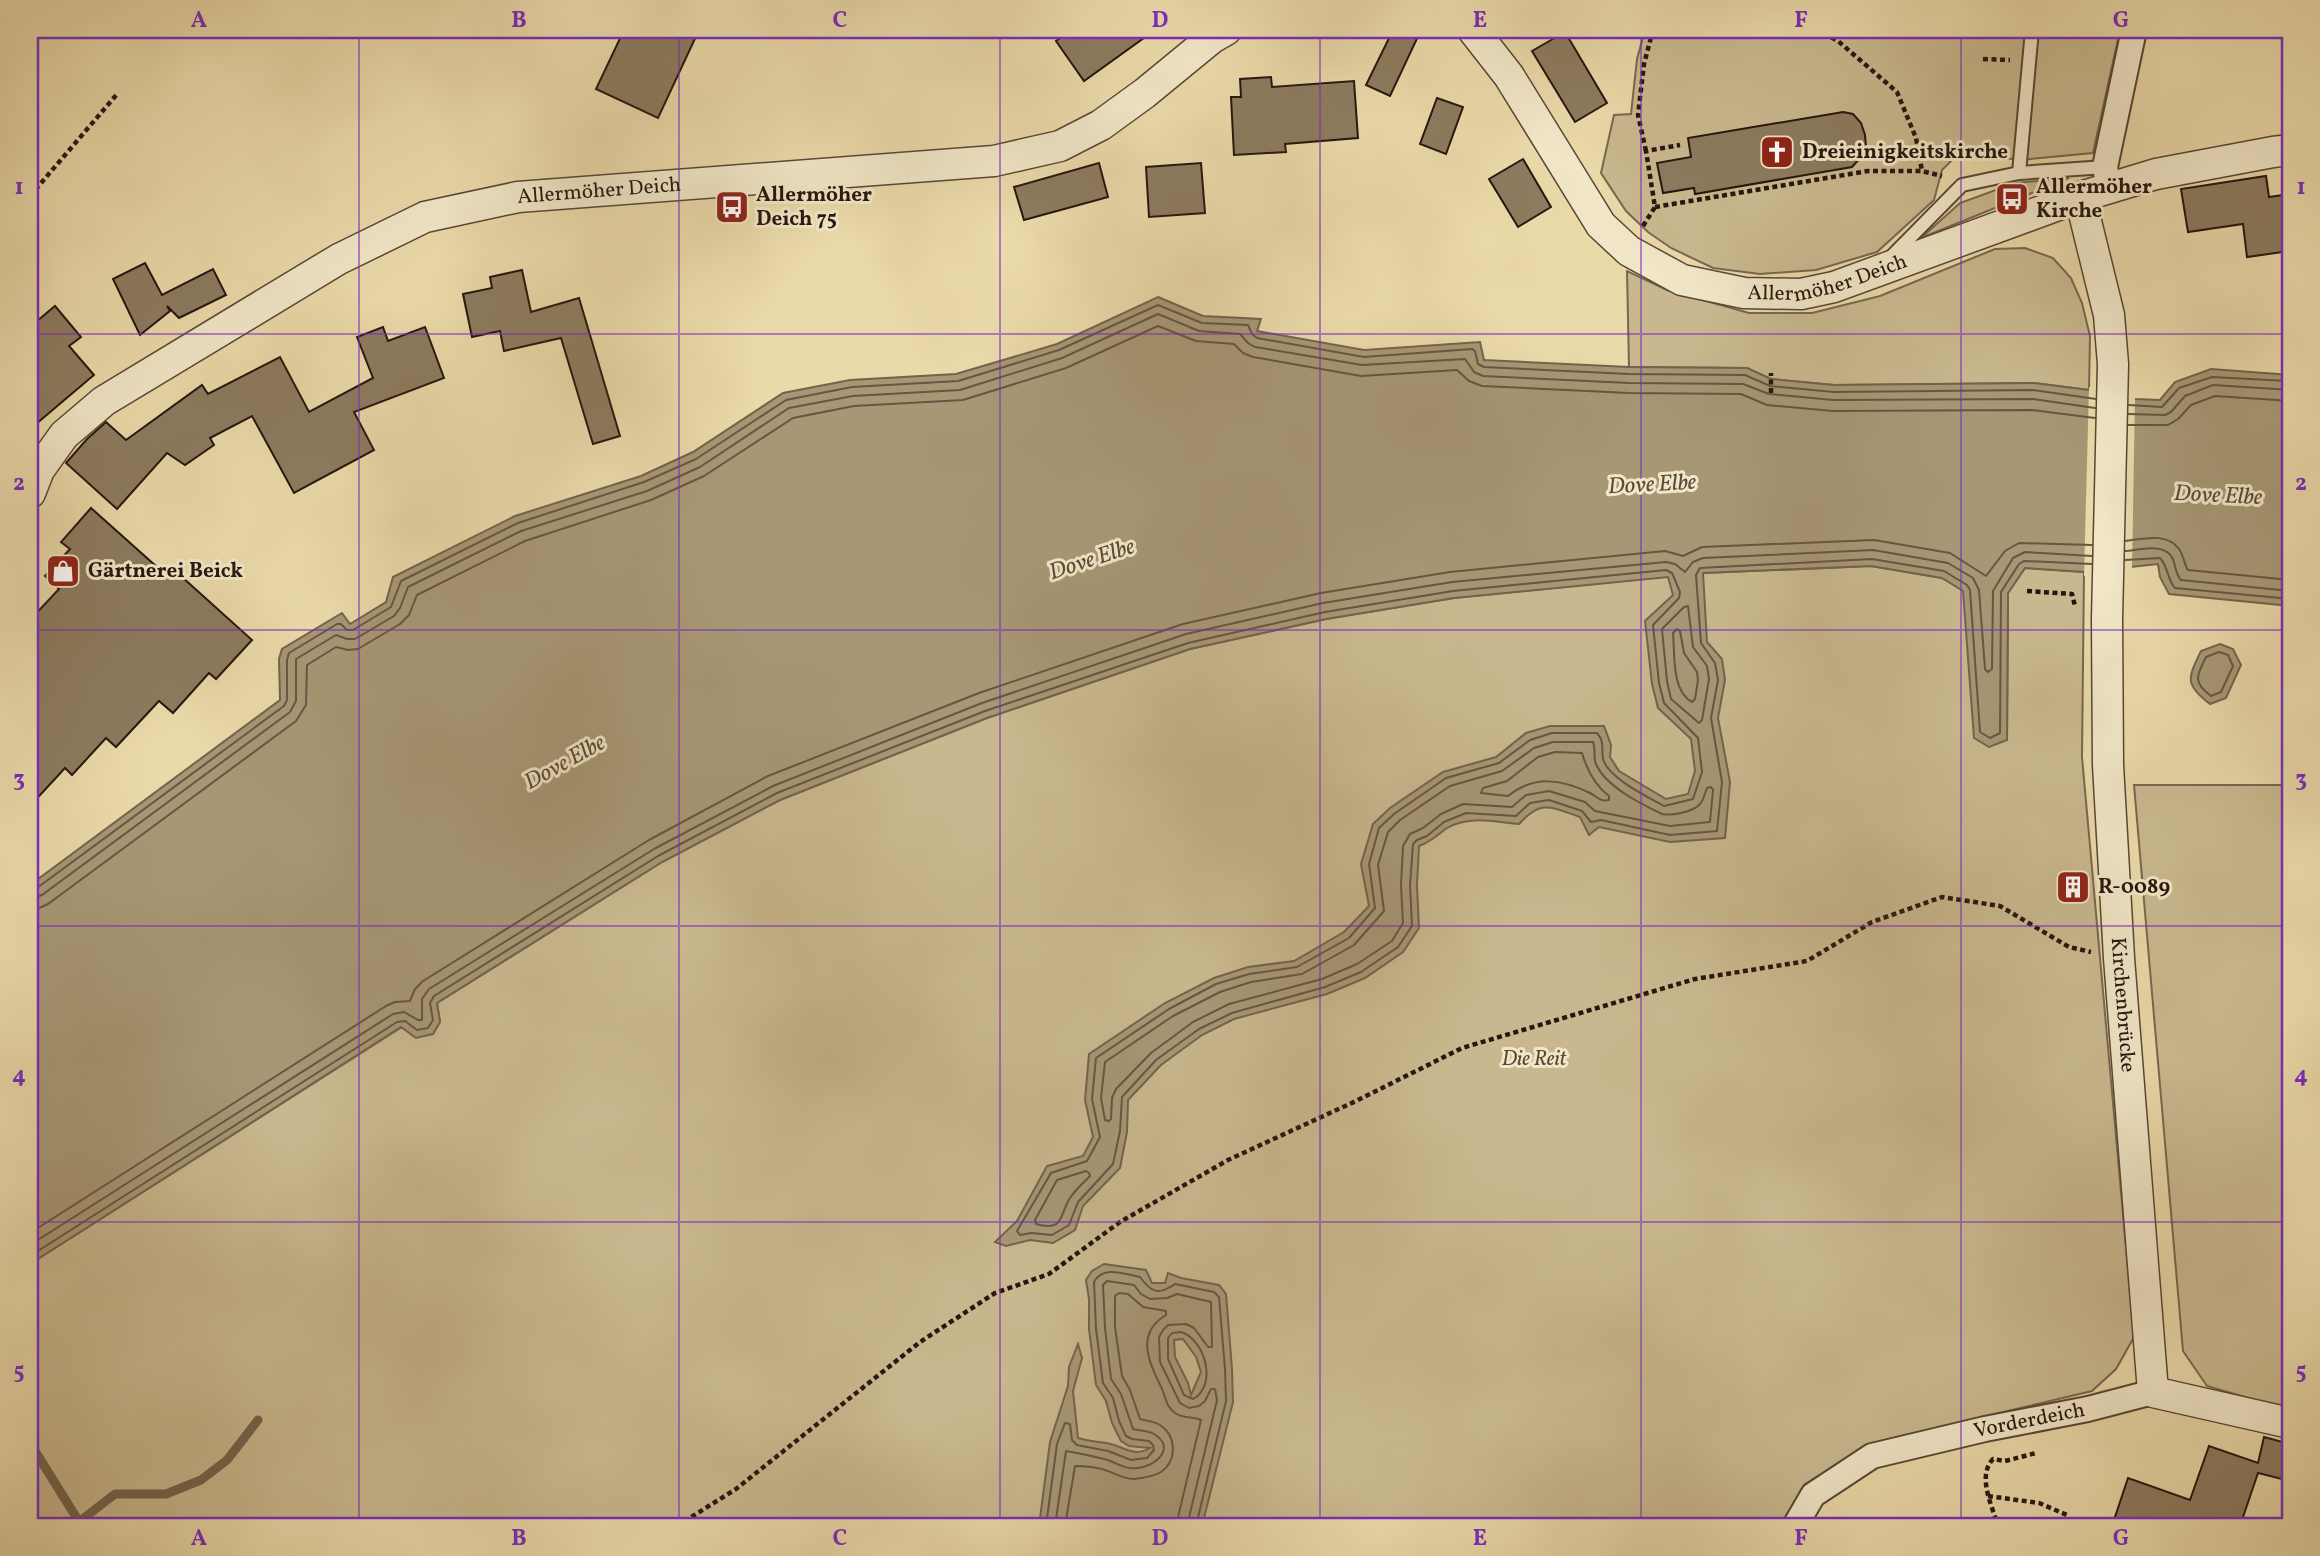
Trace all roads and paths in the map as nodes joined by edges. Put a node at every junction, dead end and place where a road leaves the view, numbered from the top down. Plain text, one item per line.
1 (1226, 30) edge
2 (1473, 30) edge
3 (1653, 30) edge
4 (1816, 30) edge
5 (2032, 30) edge
6 (2134, 30) edge
7 (118, 93) dead end
8 (1679, 145) dead end
9 (2290, 150) edge
10 (1646, 151) junction
11 (1922, 171) junction
12 (2018, 173) junction
13 (2107, 177) junction
14 (1962, 186) junction
15 (30, 196) edge
16 (2080, 197) junction
17 (1655, 207) junction
18 (1647, 219) dead end
19 (1874, 273) junction
20 (1771, 373) dead end
21 (1771, 393) dead end
22 (30, 492) edge
23 (2026, 591) dead end
24 (2076, 607) dead end
25 (2119, 958) junction
26 (2153, 1392) junction
27 (2290, 1423) edge
28 (2036, 1453) dead end
29 (1989, 1496) junction
30 (2067, 1516) dead end
31 (1996, 1520) dead end
32 (677, 1526) edge
33 (1795, 1526) edge

1 - 22 street, Allermöher Deich
2 - 19 street, Allermöher Deich
3 - 10 path
4 - 11 path
5 - 12 lane
6 - 13 street
7 - 15 path
8 - 10 path
9 - 13 street, Allermöher Deich
10 - 17 path
11 - 14 path
11 - 17 path
12 - 13 lane
12 - 14 lane
13 - 16 street, Allermöher Deich
14 - 19 lane
16 - 19 street, Allermöher Deich
16 - 25 street, Kirchenbrücke
17 - 18 path
20 - 21 path
23 - 24 path
25 - 26 street, Kirchenbrücke
25 - 32 path
26 - 27 street, Vorderdeich
26 - 33 street, Vorderdeich
28 - 29 path
29 - 30 path
29 - 31 path

